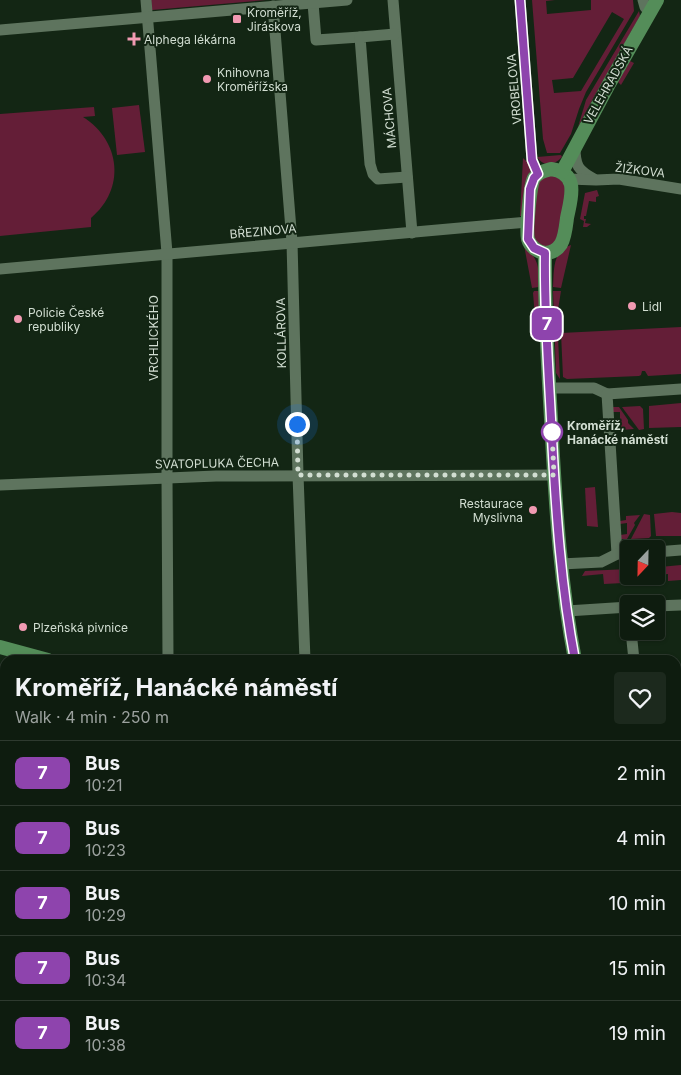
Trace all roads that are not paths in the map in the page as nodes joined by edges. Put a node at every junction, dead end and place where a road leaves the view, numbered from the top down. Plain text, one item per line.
1 (146, 0) edge
2 (347, 0) edge
3 (393, 0) edge
4 (520, 0) edge
5 (313, 3) junction
6 (650, 4) edge
7 (273, 6) junction
8 (148, 18) junction
9 (0, 30) edge
10 (395, 34) junction
11 (360, 37) junction
12 (576, 145) junction
13 (538, 174) junction
14 (566, 176) junction
15 (407, 177) junction
16 (596, 180) junction
17 (681, 189) edge
18 (571, 197) junction
19 (528, 222) junction
20 (412, 233) junction
21 (292, 242) junction
22 (545, 253) junction
23 (167, 254) junction
24 (0, 269) edge
25 (549, 388) junction
26 (681, 389) edge
27 (608, 394) junction
28 (298, 475) junction
29 (554, 475) junction
30 (167, 477) junction
31 (0, 485) edge
32 (622, 540) edge
33 (681, 550) edge
34 (665, 551) edge
35 (620, 555) edge
36 (561, 564) junction
37 (681, 604) edge
38 (665, 605) edge
39 (620, 608) edge
40 (567, 611) junction
41 (632, 640) edge
42 (0, 648) edge
43 (28, 655) edge
44 (168, 655) edge
45 (305, 655) edge
46 (574, 655) edge
47 (633, 655) edge

1 - 8 street, VRCHLICKÉHO
2 - 5 street
3 - 10 street, MÁCHOVA
4 - 13 street, VROBELOVA
5 - 7 street
5 - 11 street
6 - 12 main road, VELEHRADSKÁ
7 - 8 street
7 - 21 street, KOLLÁROVA
8 - 9 street
8 - 23 street, VRCHLICKÉHO
10 - 11 street
10 - 15 street, MÁCHOVA
11 - 15 street
12 - 14 main road, VELEHRADSKÁ
12 - 16 street
13 - 14 main road
13 - 19 main road
14 - 16 street, ŽIŽKOVA
14 - 18 main road
15 - 20 street, MÁCHOVA
16 - 17 street, ŽIŽKOVA
16 - 18 street
18 - 22 main road
19 - 20 street, BŘEZINOVA
19 - 22 main road
20 - 21 street, BŘEZINOVA
21 - 23 street, BŘEZINOVA
21 - 28 street, KOLLÁROVA
22 - 25 main road
23 - 24 street, BŘEZINOVA
23 - 30 street, VRCHLICKÉHO
25 - 27 street
25 - 29 main road
26 - 27 street
27 - 32 street
28 - 29 street, SVATOPLUKA ČECHA
28 - 30 street, SVATOPLUKA ČECHA
28 - 45 street, KOLLÁROVA
29 - 36 main road
30 - 31 street, SVATOPLUKA ČECHA
30 - 44 street, VRCHLICKÉHO
33 - 34 street
35 - 36 street
36 - 40 main road
37 - 38 street
39 - 40 street
40 - 46 main road
41 - 47 street
42 - 43 main road

